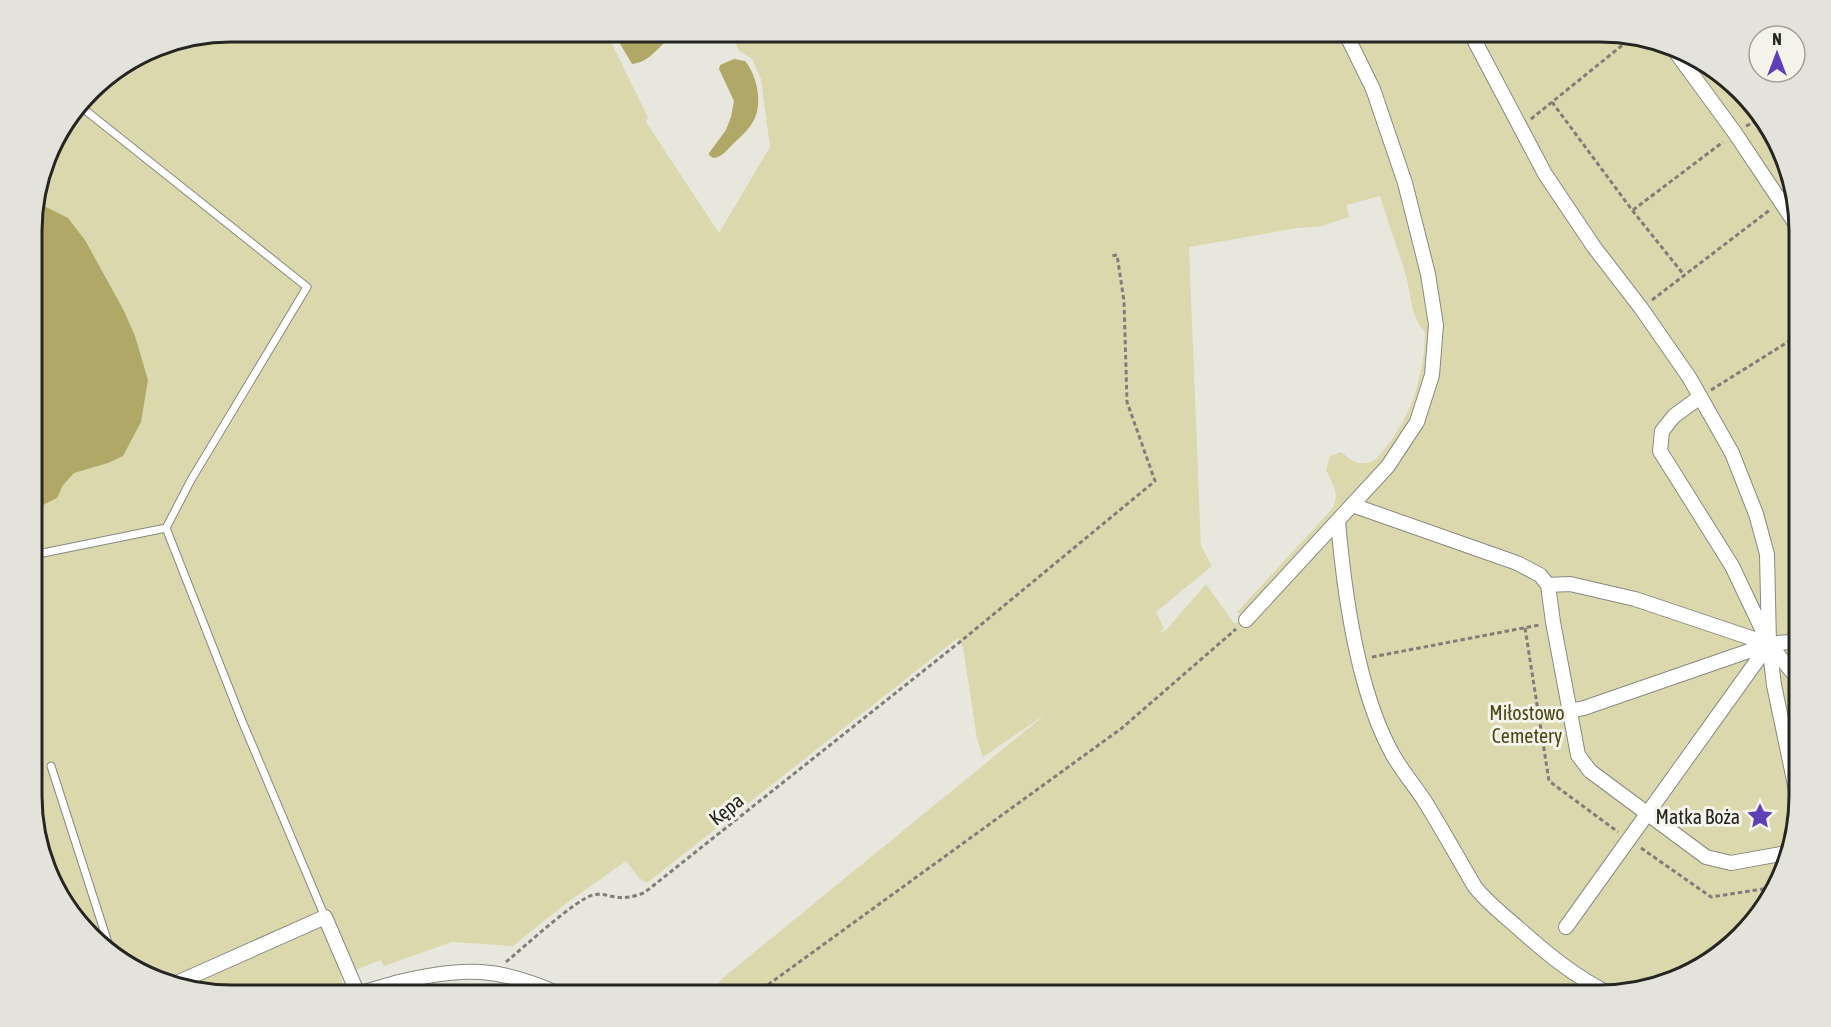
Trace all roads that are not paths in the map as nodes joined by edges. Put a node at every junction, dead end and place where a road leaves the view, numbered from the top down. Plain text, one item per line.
1 (1351, 42) edge
2 (1476, 42) edge
3 (1682, 60) edge
4 (86, 110) edge
5 (1788, 210) edge
6 (1700, 397) junction
7 (1352, 505) junction
8 (1338, 521) junction
9 (166, 528) junction
10 (42, 553) edge
11 (1548, 585) junction
12 (1246, 620) road end
13 (1789, 642) edge
14 (1769, 644) junction
15 (1789, 668) edge
16 (1569, 711) junction
17 (1789, 757) edge
18 (51, 766) dead end
19 (1647, 815) junction
20 (1780, 854) edge
21 (325, 917) junction
22 (1566, 927) dead end
23 (107, 938) edge
24 (184, 979) edge
25 (353, 985) edge
26 (393, 985) edge
27 (538, 985) edge
28 (1594, 985) edge

1 - 7 street
2 - 6 street
3 - 5 street
4 - 9 lane
6 - 14 street
6 - 14 street
7 - 8 street
7 - 11 street
8 - 12 street
8 - 28 street
9 - 10 lane
9 - 21 lane
11 - 14 street
11 - 16 street
13 - 14 street
14 - 15 street
14 - 16 street
14 - 17 street
14 - 19 street
16 - 19 street
18 - 23 lane
19 - 20 street
19 - 22 street
21 - 24 street
21 - 25 street
26 - 27 street

